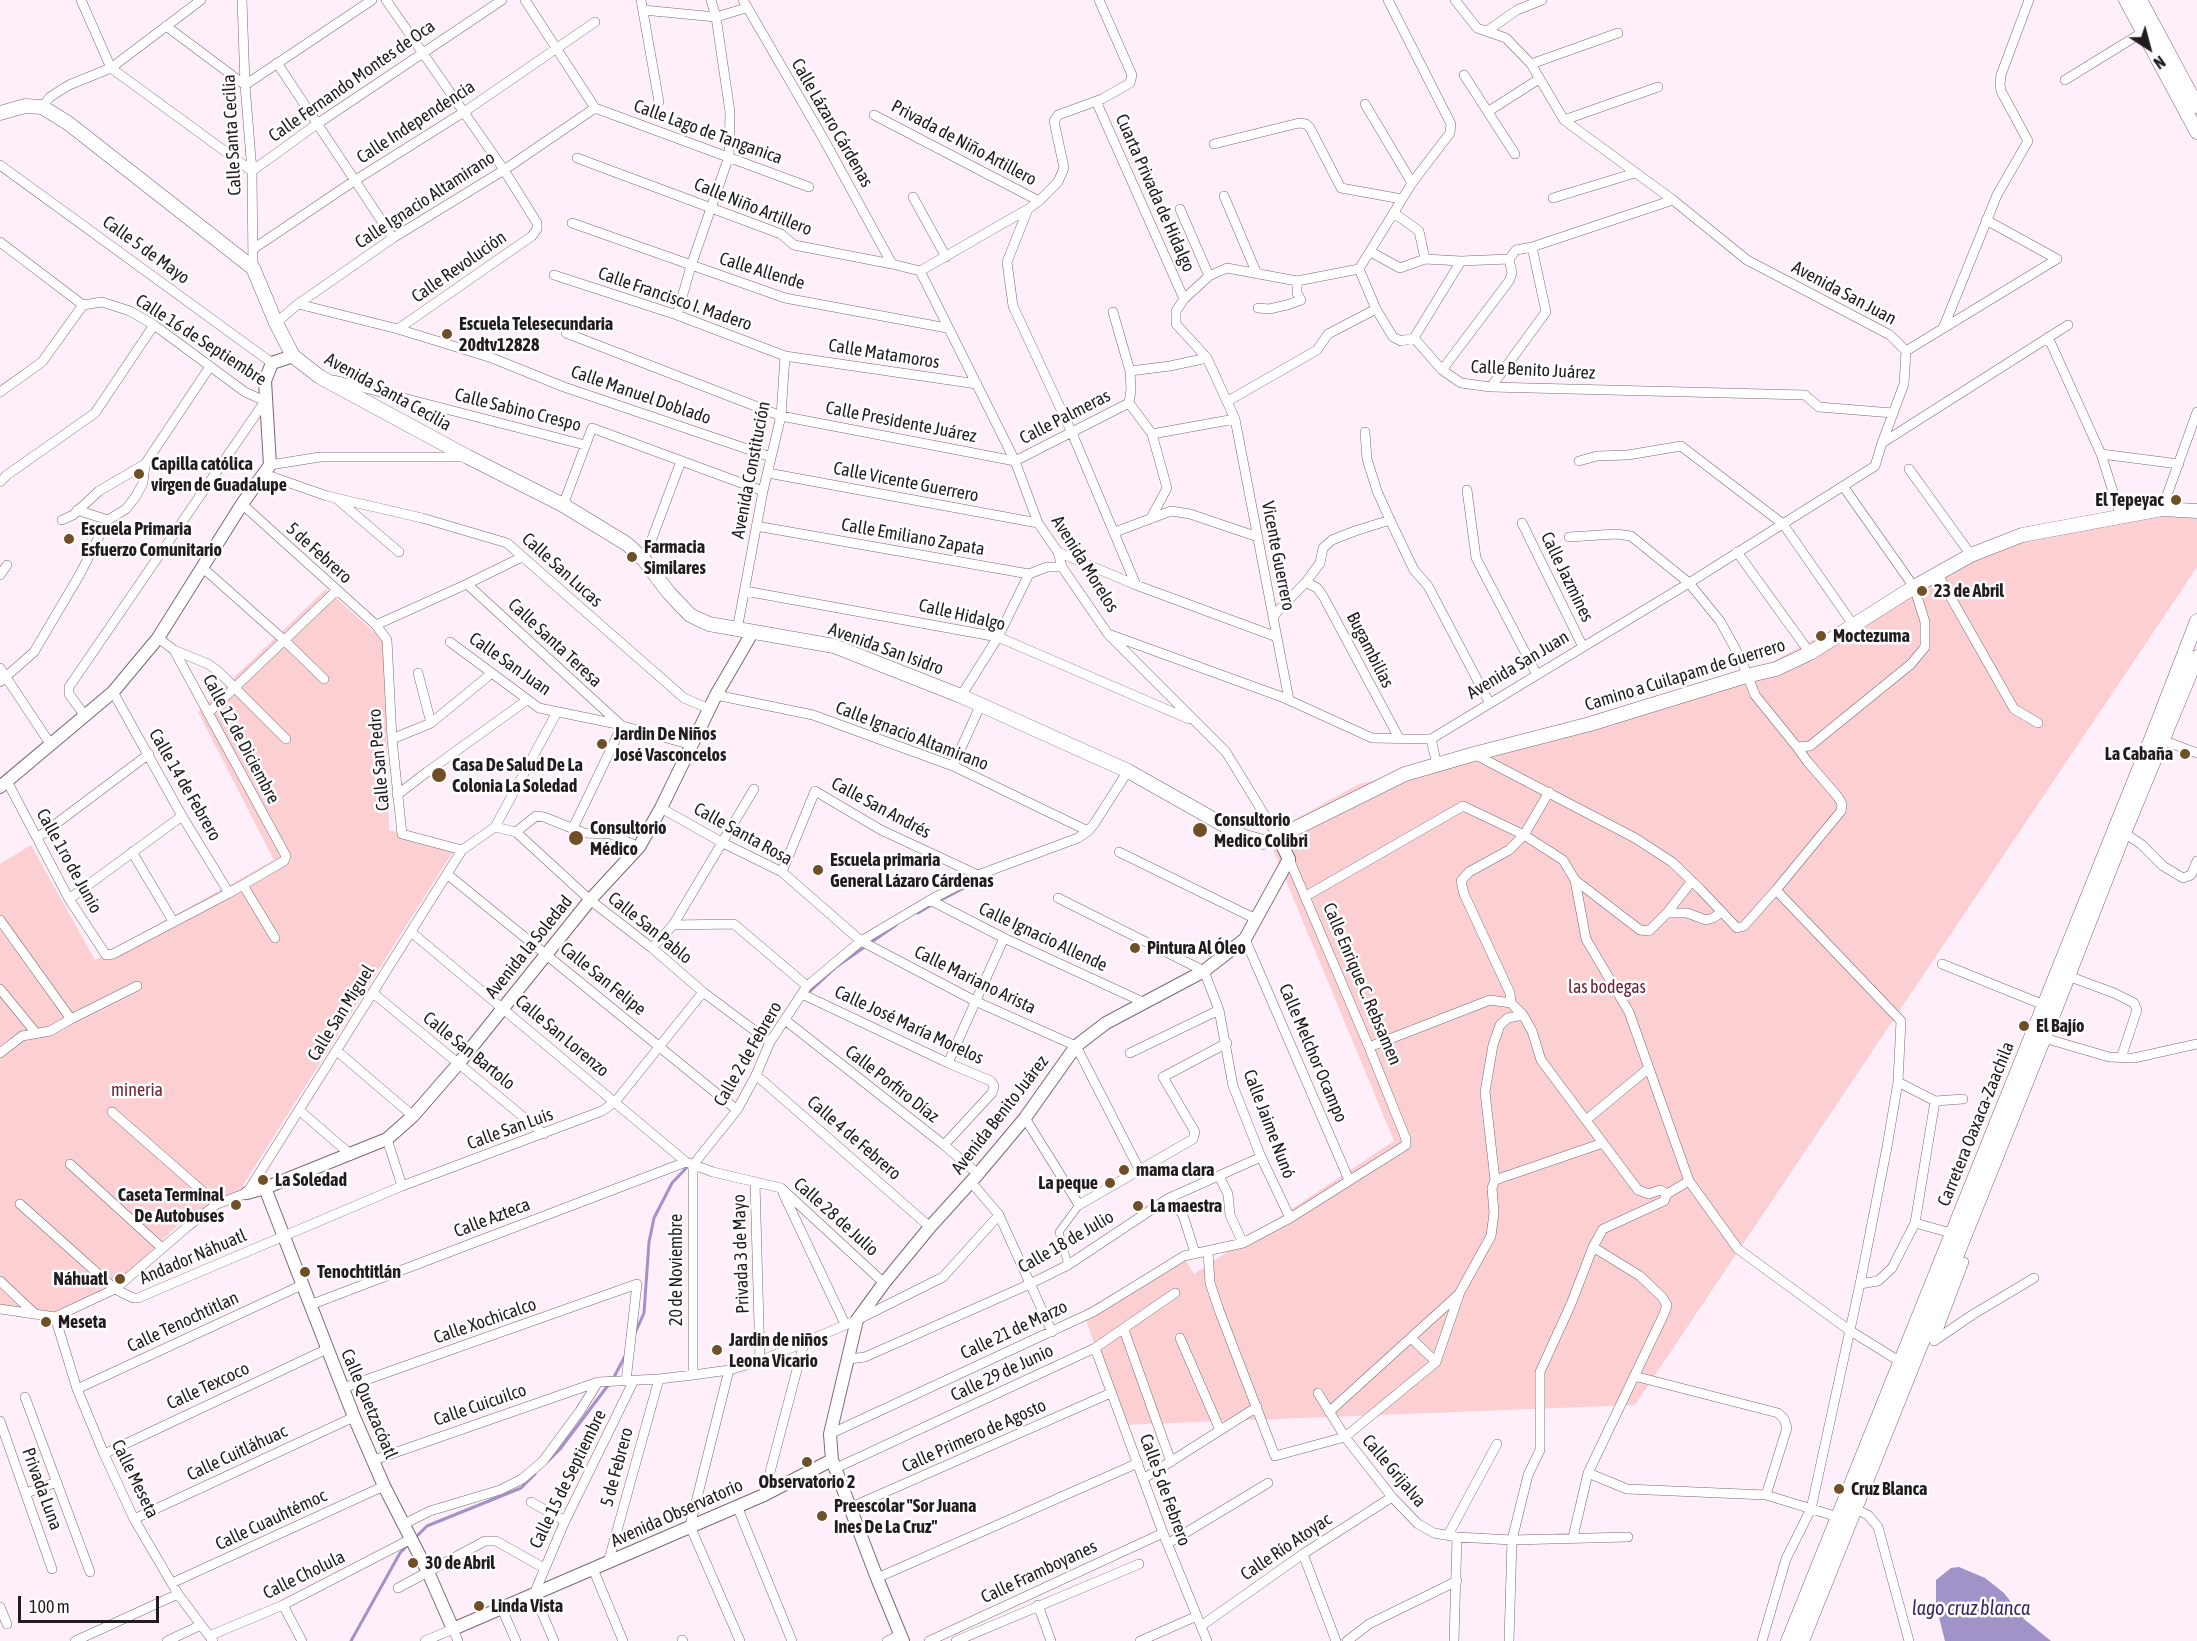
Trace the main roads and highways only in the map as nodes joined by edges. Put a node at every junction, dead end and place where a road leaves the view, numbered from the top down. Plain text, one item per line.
1 (2126, 0) edge
2 (2140, 0) edge
3 (2197, 106) edge
4 (1, 114) edge
5 (2197, 132) edge
6 (468, 457) joint
7 (2197, 511) edge
8 (2197, 621) edge
9 (2197, 657) edge
10 (1278, 837) joint
11 (1788, 1641) edge
12 (1802, 1641) edge

1 - 5 main road
2 - 3 main road
4 - 6 main road, Avenida Santa Cecilia
6 - 10 main road, Avenida San Isidro
7 - 10 main road, Camino a Cuilapam de Guerrero
8 - 11 main road, Carretera Oaxaca-Zaachila
9 - 12 main road, Carretera Oaxaca-Zaachila

